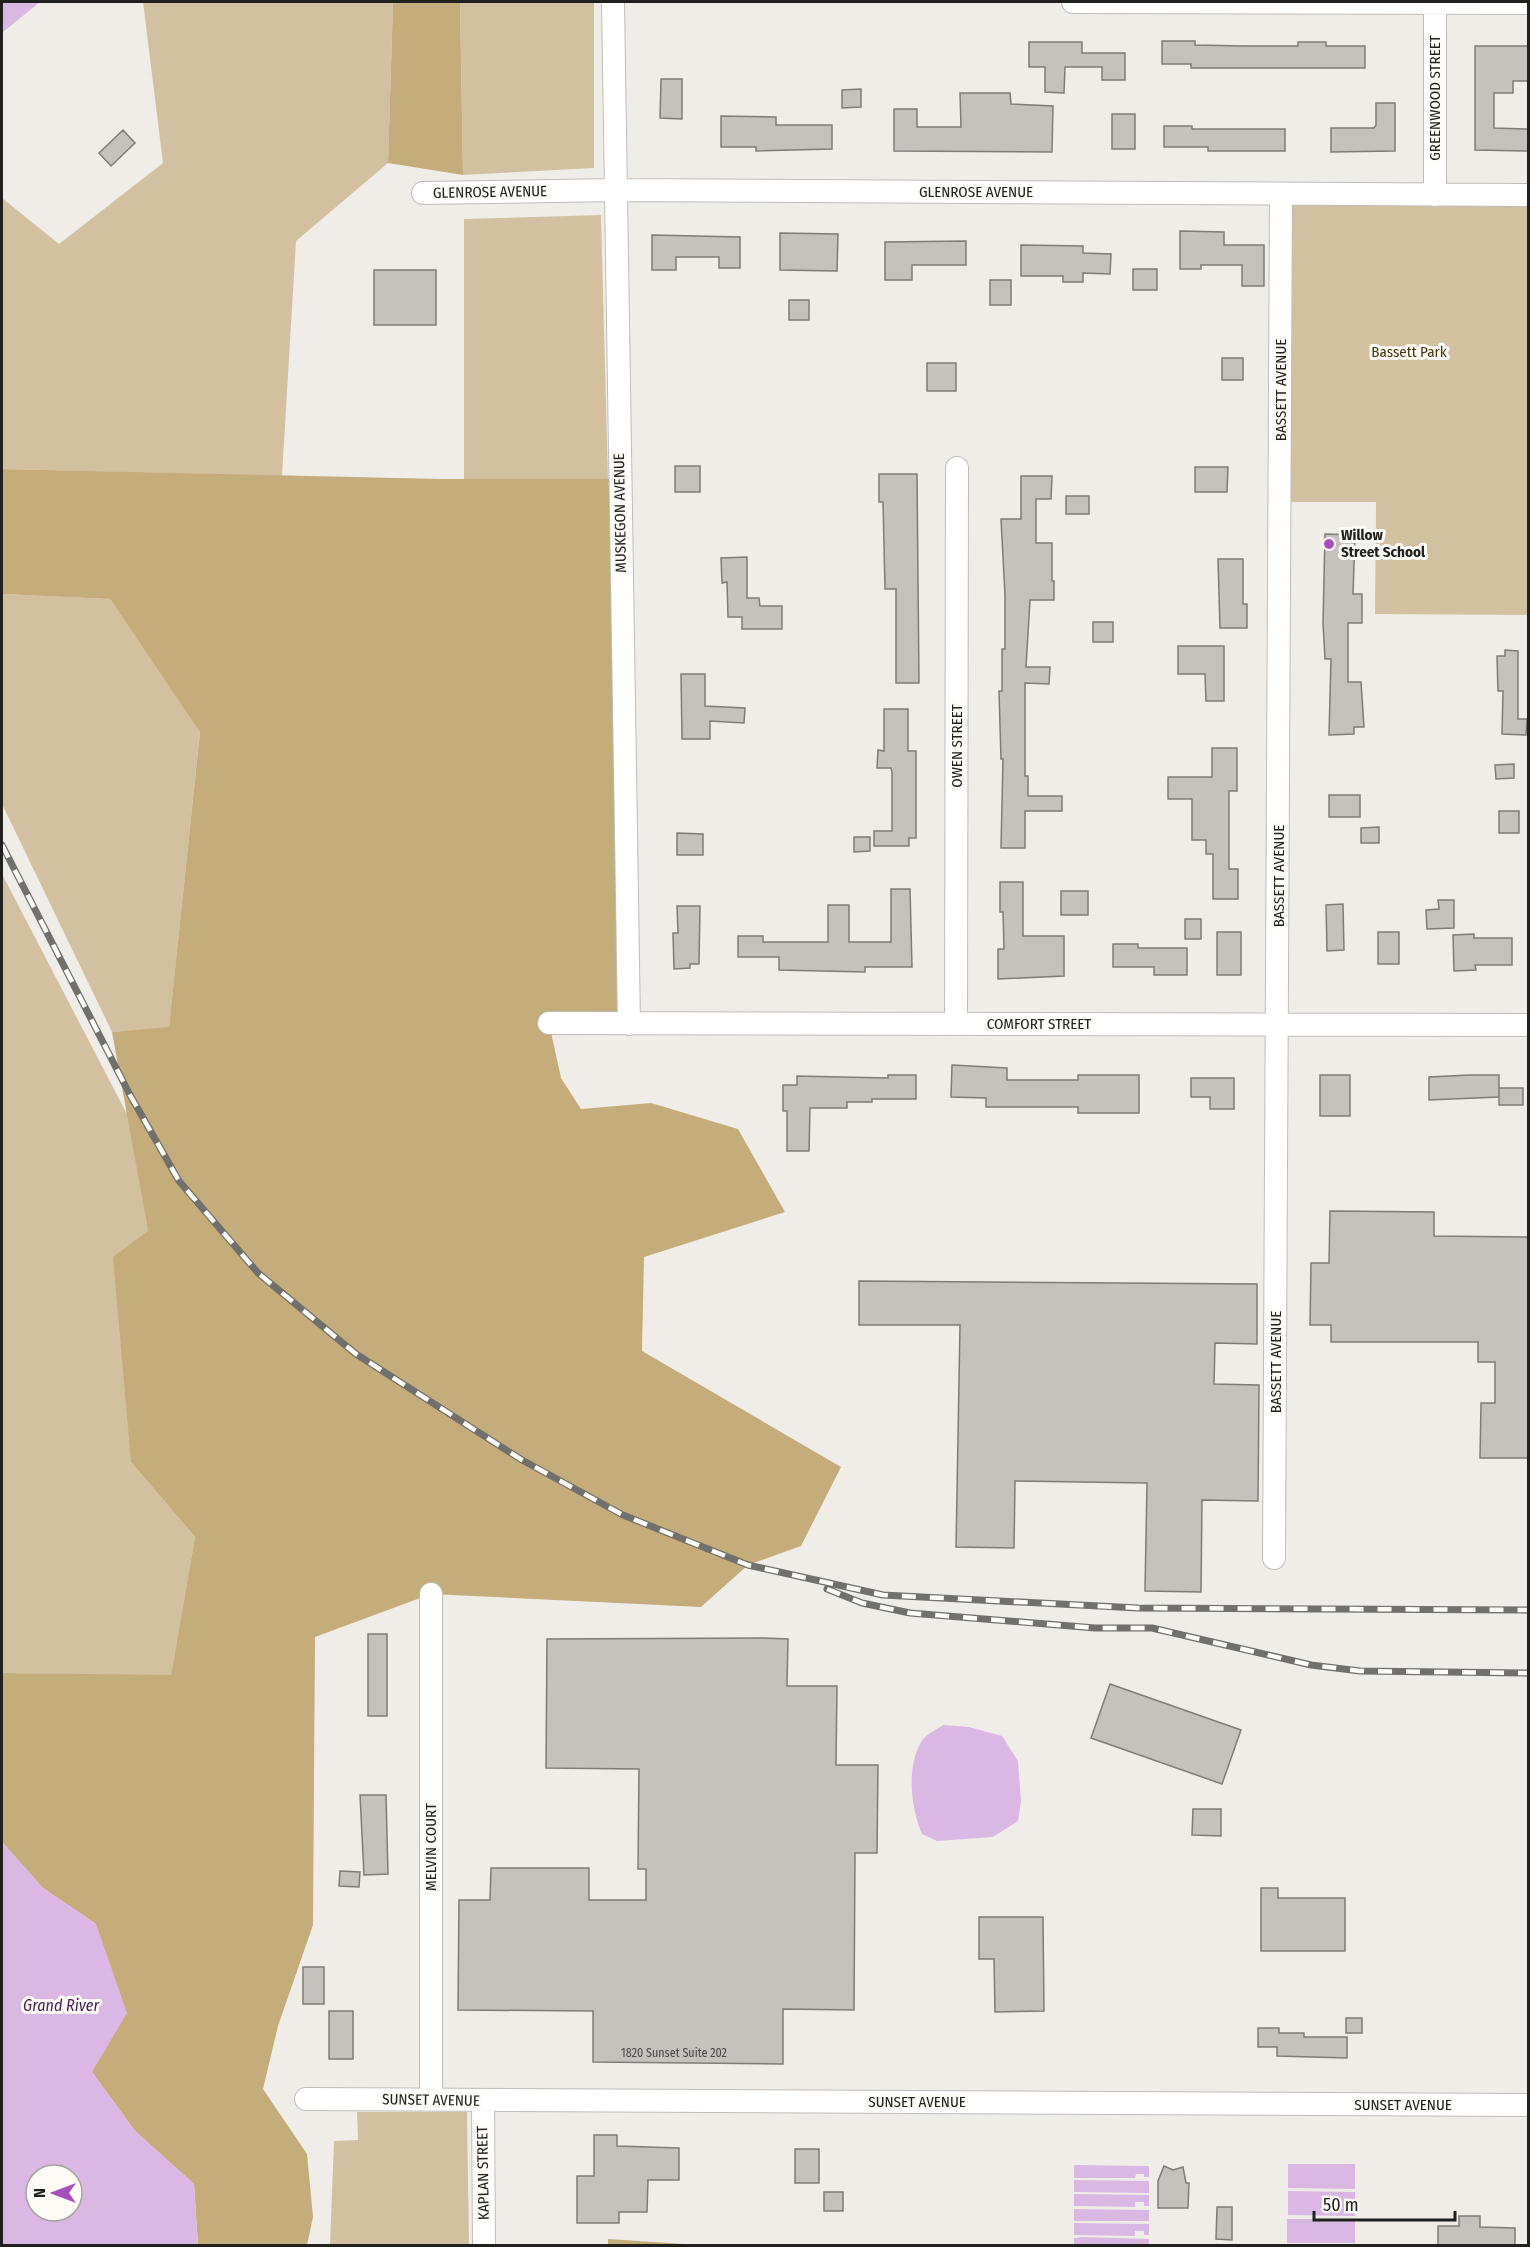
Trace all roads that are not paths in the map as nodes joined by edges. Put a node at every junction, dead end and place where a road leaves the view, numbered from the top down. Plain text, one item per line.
1 (613, 2) edge
2 (1073, 2) edge
3 (1435, 2) edge
4 (1528, 3) edge
5 (614, 190) junction
6 (423, 193) dead end
7 (1281, 194) junction
8 (1435, 195) junction
9 (1528, 195) edge
10 (957, 468) dead end
11 (549, 1023) dead end
12 (629, 1024) junction
13 (956, 1024) junction
14 (1279, 1025) junction
15 (1528, 1025) edge
16 (1274, 1558) dead end
17 (431, 1594) dead end
18 (306, 2098) dead end
19 (431, 2099) junction
20 (483, 2100) junction
21 (1528, 2105) edge
22 (484, 2246) edge

1 - 5 street, MUSKEGON AVENUE
2 - 3 street
3 - 4 street
3 - 8 street, GREENWOOD STREET
5 - 6 street, GLENROSE AVENUE
5 - 7 street, GLENROSE AVENUE
5 - 12 street, MUSKEGON AVENUE
7 - 8 street, GLENROSE AVENUE
7 - 14 street, BASSETT AVENUE
8 - 9 street, GLENROSE AVENUE
10 - 13 street, OWEN STREET
11 - 12 street, COMFORT STREET
12 - 13 street, COMFORT STREET
13 - 14 street, COMFORT STREET
14 - 15 street, COMFORT STREET
14 - 16 street, BASSETT AVENUE
17 - 19 street, MELVIN COURT
18 - 19 street, SUNSET AVENUE
19 - 20 street, SUNSET AVENUE
20 - 21 street, SUNSET AVENUE
20 - 22 street, KAPLAN STREET

